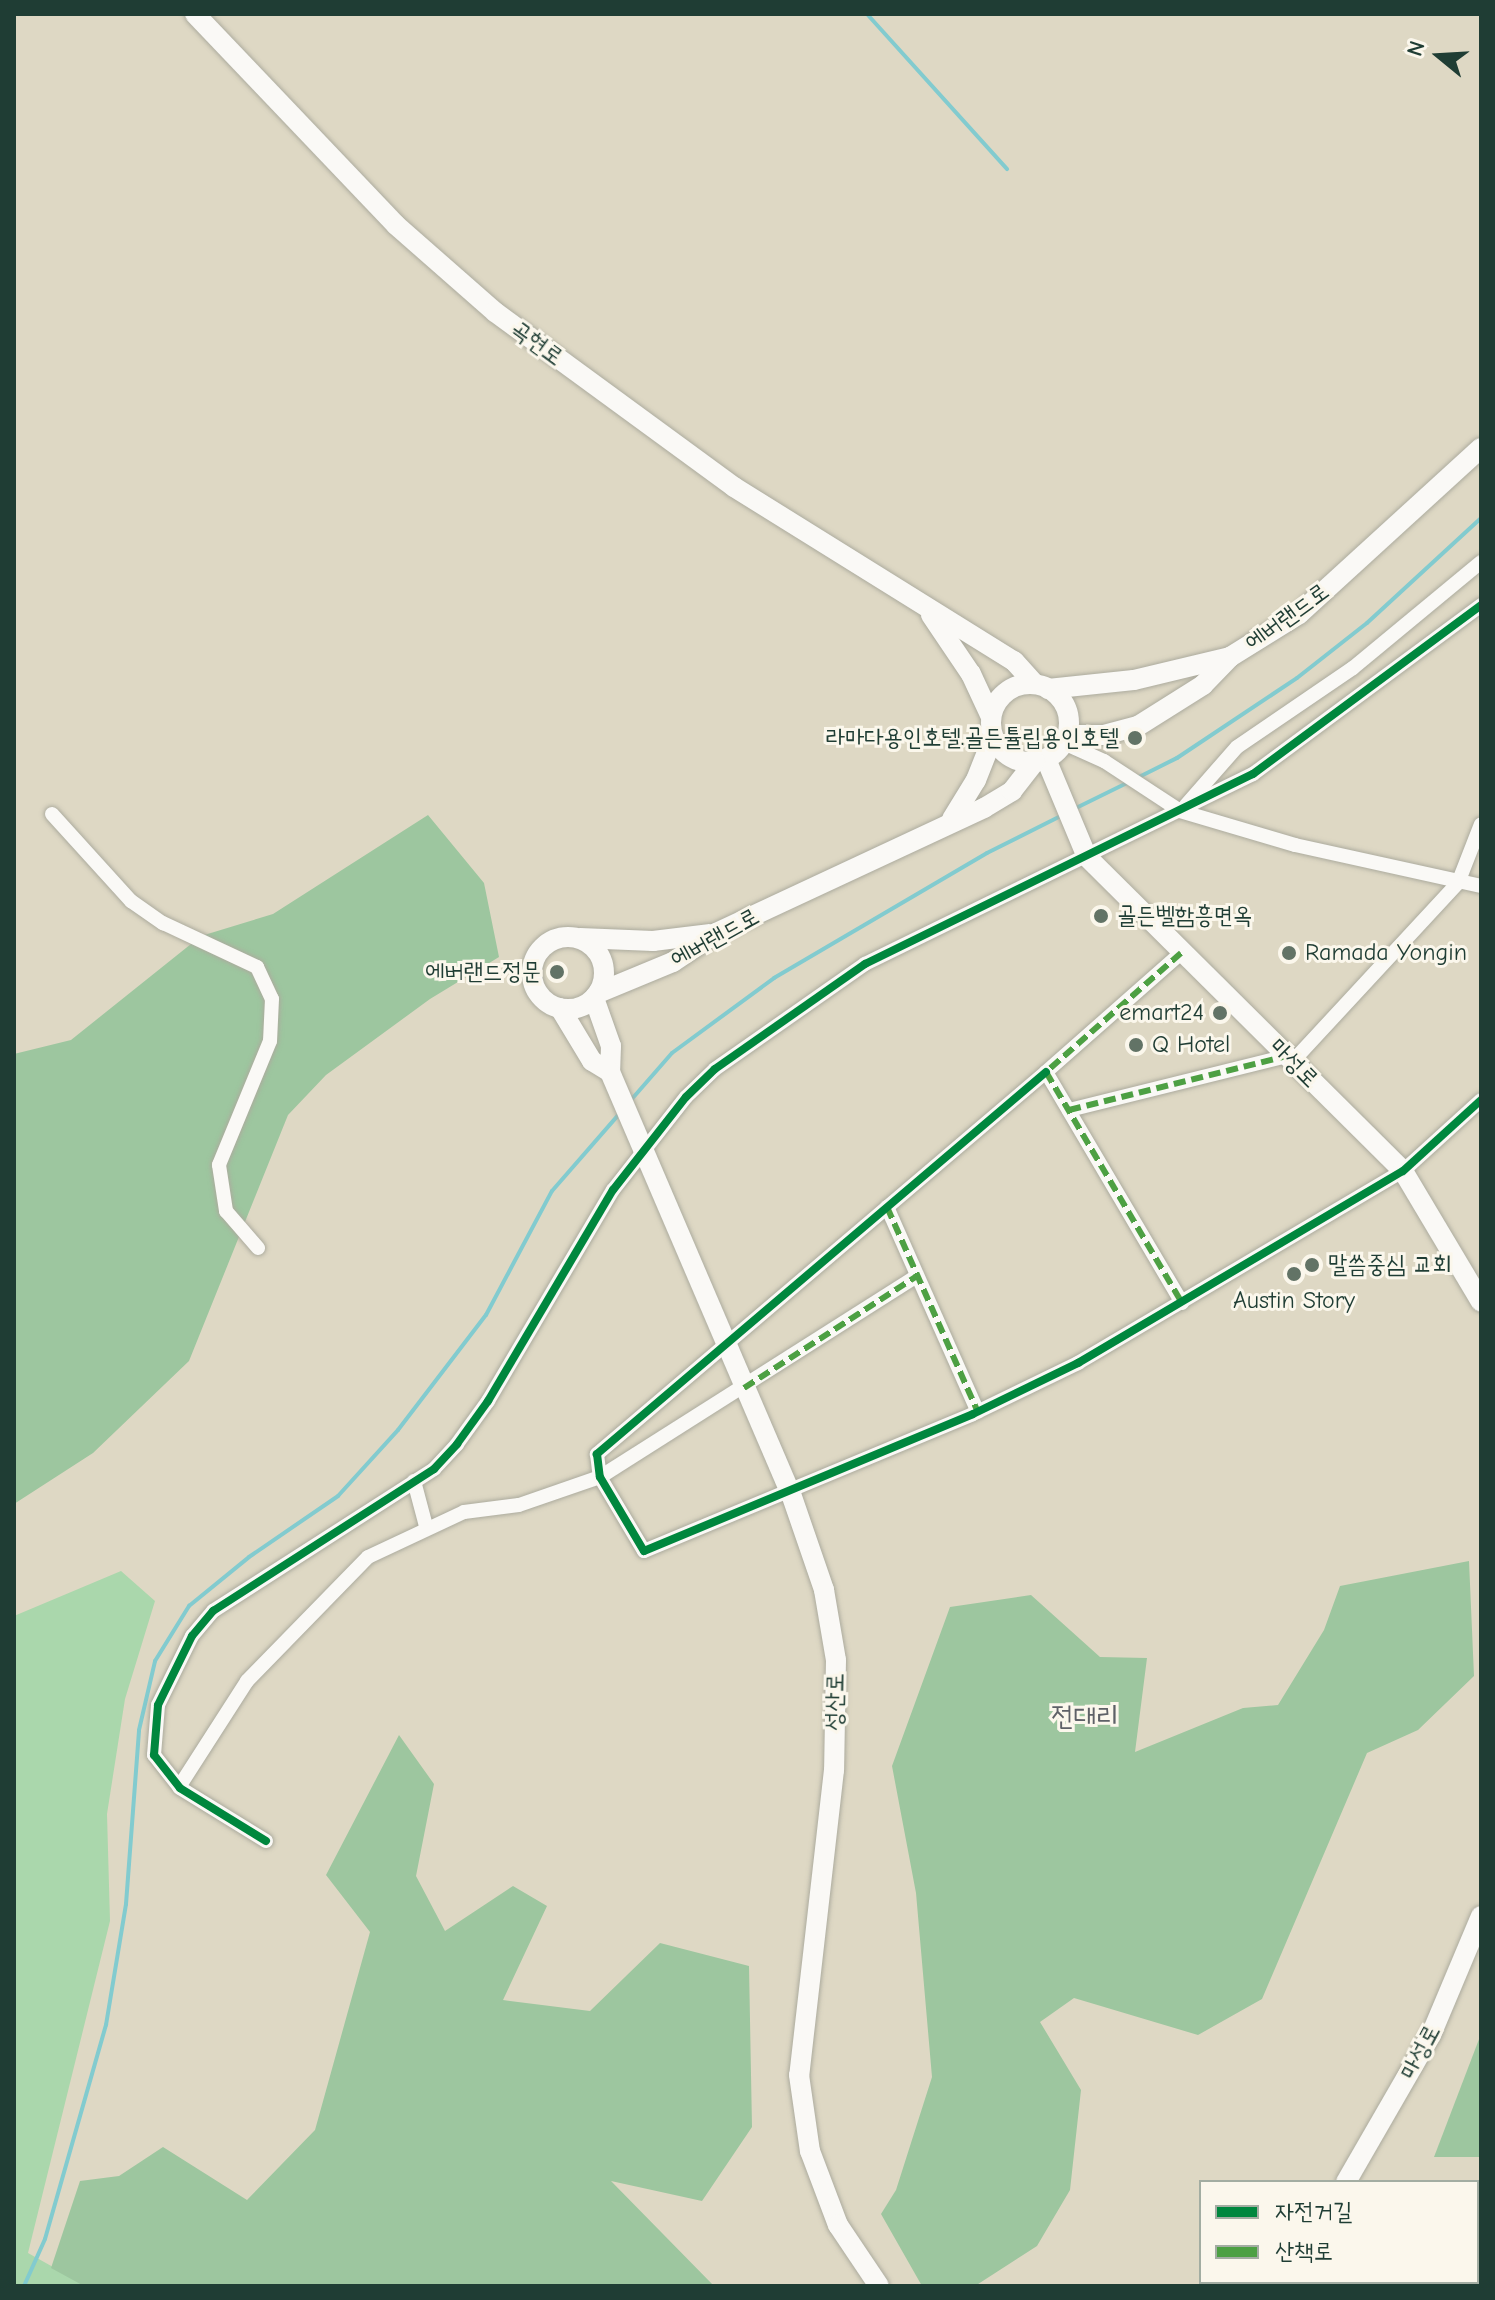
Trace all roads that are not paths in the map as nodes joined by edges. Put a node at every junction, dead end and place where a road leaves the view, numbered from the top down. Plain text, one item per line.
1 (195, 14) edge
2 (1481, 448) edge
3 (1481, 562) edge
4 (1481, 605) edge
5 (928, 612) junction
6 (1230, 657) junction
7 (1042, 686) junction
8 (992, 727) junction
9 (1065, 739) junction
10 (1040, 761) junction
11 (1180, 811) junction
12 (52, 814) dead end
13 (952, 819) junction
14 (1481, 824) edge
15 (1084, 851) junction
16 (1458, 883) junction
17 (1481, 886) edge
18 (716, 933) junction
19 (580, 938) junction
20 (1181, 953) junction
21 (596, 996) junction
22 (560, 1008) junction
23 (1290, 1059) junction
24 (610, 1072) junction
25 (1046, 1072) junction
26 (1481, 1100) edge
27 (1069, 1110) junction
28 (638, 1142) junction
29 (1403, 1171) junction
30 (887, 1207) junction
31 (258, 1248) dead end
32 (917, 1276) junction
33 (1481, 1302) edge
34 (1182, 1303) junction
35 (727, 1345) junction
36 (744, 1388) junction
37 (978, 1412) junction
38 (600, 1477) junction
39 (414, 1481) junction
40 (790, 1491) junction
41 (426, 1526) junction
42 (179, 1787) junction
43 (266, 1841) dead end
44 (1481, 1916) edge
45 (1347, 2180) edge
46 (879, 2286) edge

1 - 5 main road, 곡현로
2 - 6 main road, 에버랜드로
3 - 11 street
4 - 11 street
5 - 7 main road, 곡현로
5 - 8 main road
6 - 7 main road
6 - 9 main road, 에버랜드로
7 - 8 main road
7 - 9 main road
8 - 10 main road
8 - 13 main road
9 - 10 main road, 에버랜드로
9 - 11 street
10 - 13 main road, 에버랜드로
10 - 15 main road
11 - 15 street
11 - 16 street
12 - 31 street
13 - 18 main road, 에버랜드로
14 - 16 street
15 - 20 main road, 마성로
15 - 28 street
16 - 17 street
16 - 23 street
18 - 19 main road
18 - 21 main road, 에버랜드로
19 - 21 main road
19 - 22 main road
20 - 23 main road, 마성로
20 - 25 street
21 - 22 main road
21 - 24 main road
22 - 24 main road
23 - 27 street
23 - 29 main road, 마성로
24 - 28 main road, 성산로
25 - 27 street
25 - 30 street
26 - 29 street
27 - 34 street
28 - 35 main road, 성산로
28 - 39 street
29 - 33 main road, 마성로
29 - 34 street
30 - 32 street
30 - 35 street
32 - 36 street
32 - 37 street
34 - 37 street
35 - 36 main road, 성산로
35 - 38 street
36 - 38 street
36 - 40 main road, 성산로
37 - 40 street
38 - 40 street
38 - 41 street
39 - 41 street
39 - 42 street
40 - 46 main road, 성산로
41 - 42 street
42 - 43 street
44 - 45 main road, 마성로

